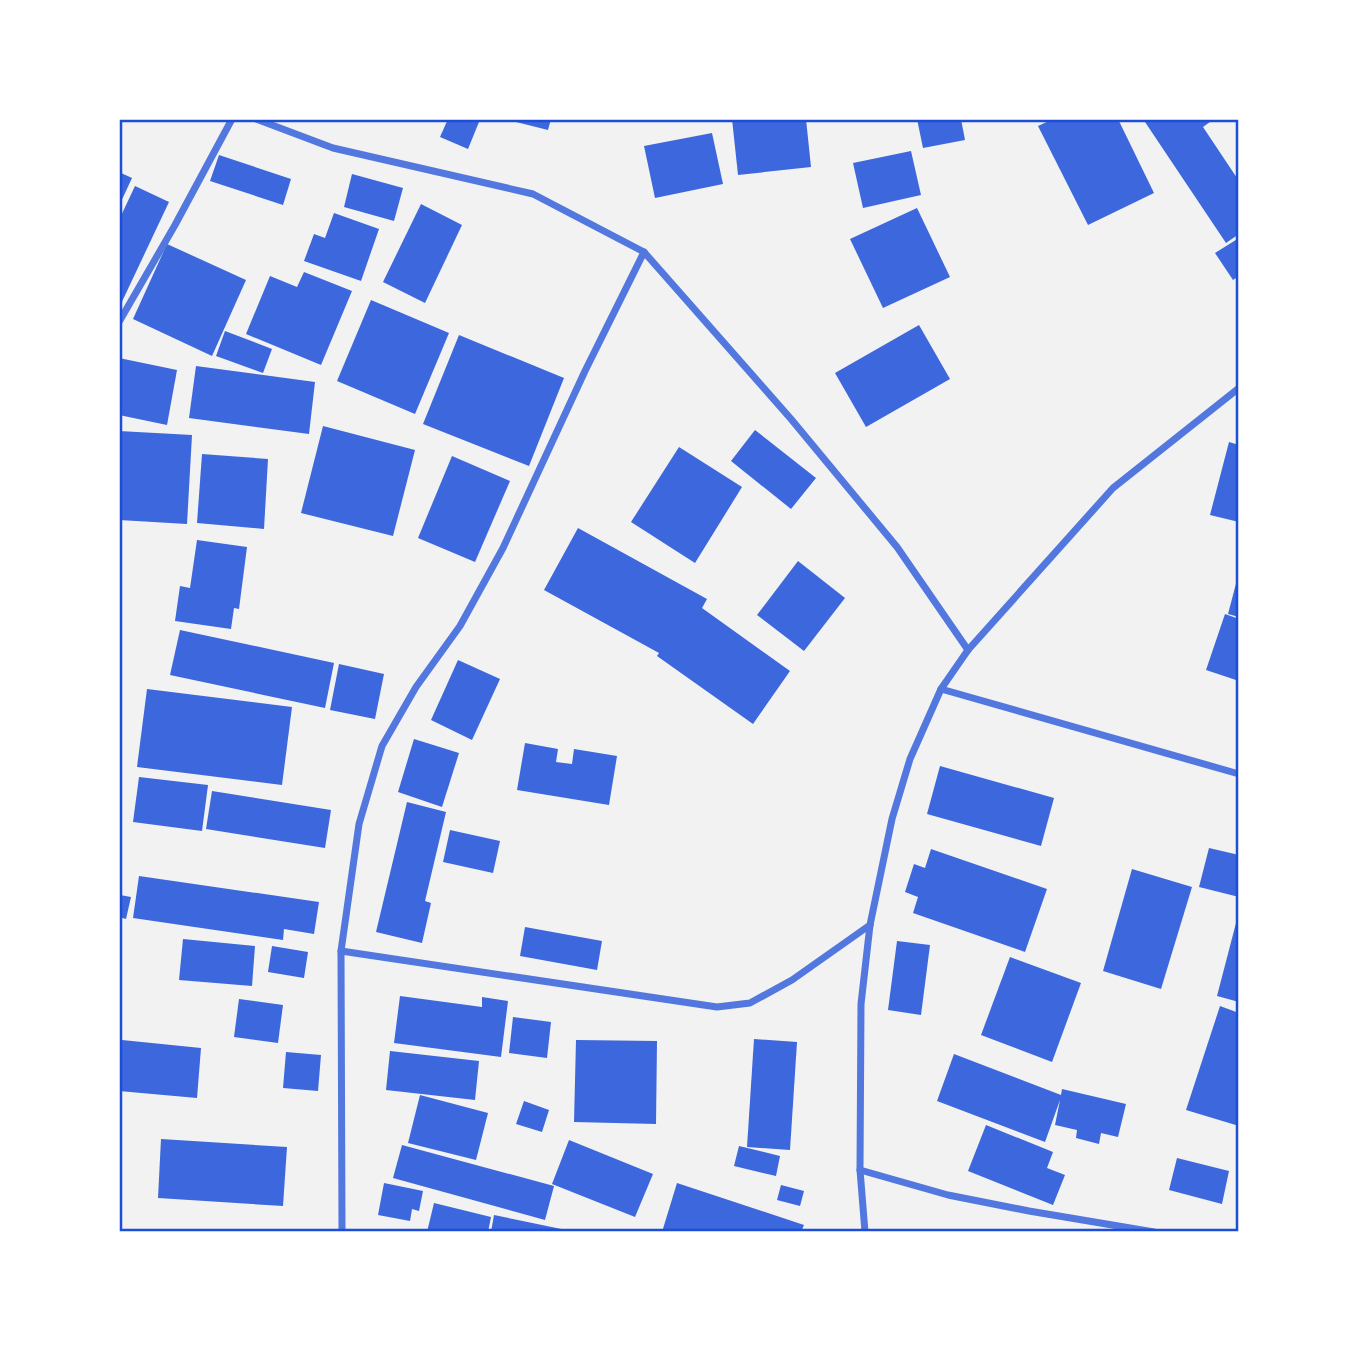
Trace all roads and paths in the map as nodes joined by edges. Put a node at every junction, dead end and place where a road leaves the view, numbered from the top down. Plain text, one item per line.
1 (232, 119) edge
2 (256, 119) edge
3 (644, 252) junction
4 (119, 322) edge
5 (1239, 388) edge
6 (968, 650) junction
7 (941, 688) junction
8 (1239, 774) edge
9 (870, 925) junction
10 (341, 951) junction
11 (860, 1170) junction
12 (342, 1232) edge
13 (865, 1232) edge
14 (1154, 1232) edge

1 - 4 street
2 - 3 street
3 - 6 street
3 - 10 street
5 - 6 street
6 - 7 street
7 - 8 street
7 - 9 street
9 - 10 street
9 - 11 street
10 - 12 street
11 - 13 street
11 - 14 street

